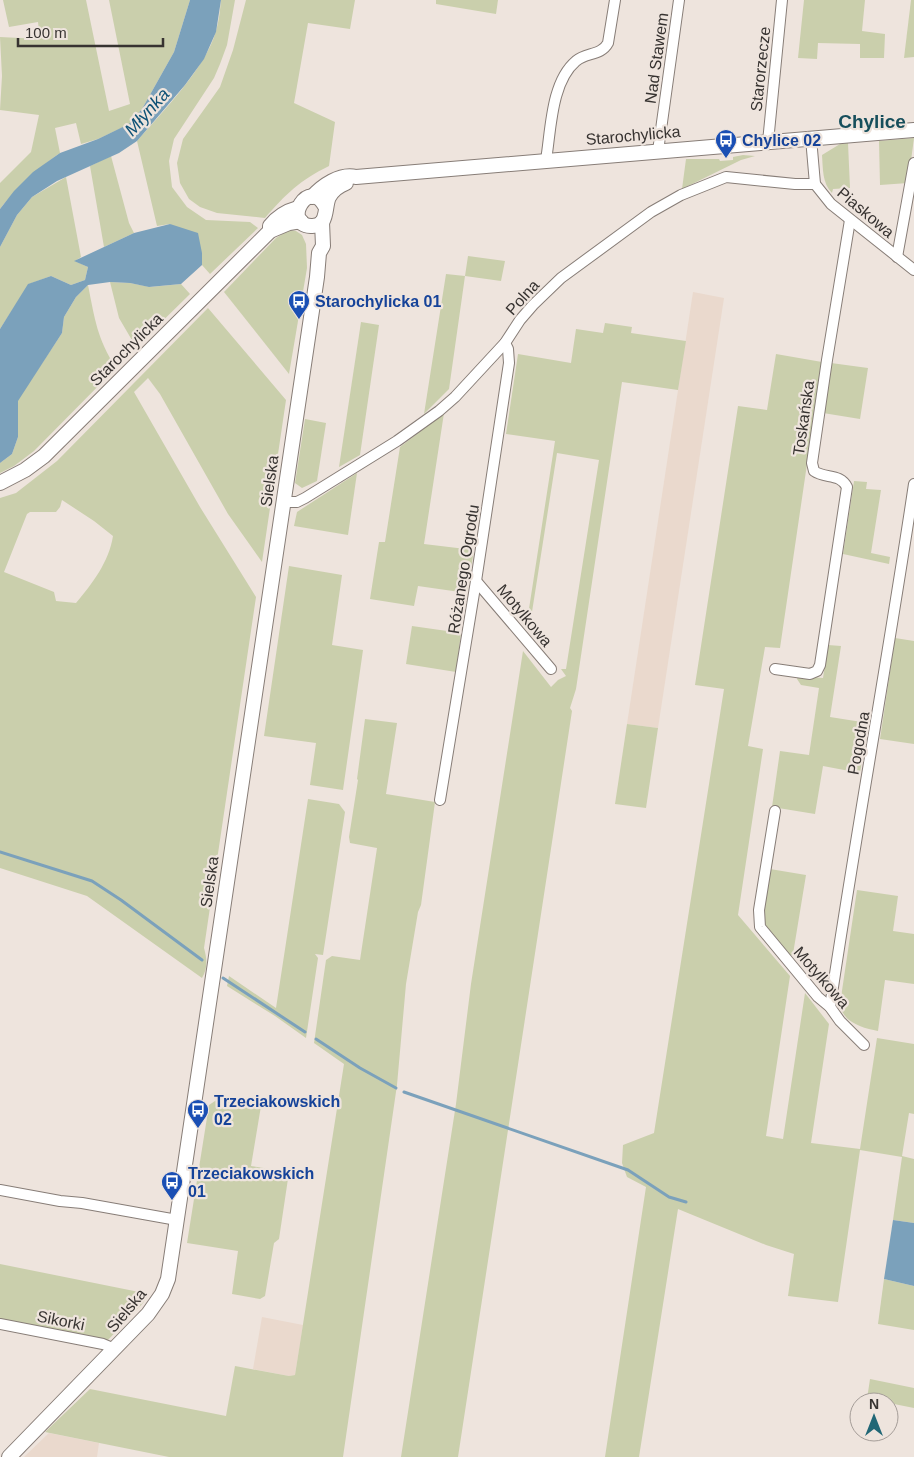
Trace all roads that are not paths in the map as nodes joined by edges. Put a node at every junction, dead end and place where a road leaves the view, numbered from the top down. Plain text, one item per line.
1 (615, 0) edge
2 (679, 0) edge
3 (782, 0) edge
4 (914, 130) edge
5 (812, 138) junction
6 (768, 142) junction
7 (658, 151) junction
8 (546, 160) junction
9 (914, 164) edge
10 (356, 178) junction
11 (815, 184) junction
12 (312, 197) junction
13 (326, 206) junction
14 (302, 218) junction
15 (850, 220) junction
16 (322, 222) junction
17 (319, 253) junction
18 (898, 258) junction
19 (914, 270) edge
20 (505, 343) junction
21 (0, 483) edge
22 (914, 484) edge
23 (284, 502) junction
24 (476, 581) junction
25 (551, 669) dead end
26 (775, 669) dead end
27 (440, 800) dead end
28 (775, 811) dead end
29 (830, 1007) junction
30 (864, 1045) dead end
31 (0, 1190) edge
32 (176, 1220) junction
33 (0, 1324) edge
34 (115, 1349) junction
35 (9, 1457) edge

1 - 8 street
2 - 7 street, Nad Stawem
3 - 6 street, Starorzecze
4 - 5 street, Starochylicka
5 - 6 street, Starochylicka
5 - 11 street, Piaskowa
6 - 7 street, Starochylicka
7 - 8 street, Starochylicka
8 - 10 street, Starochylicka
9 - 18 street
10 - 12 street, Starochylicka
10 - 13 street, Starochylicka
11 - 15 street, Piaskowa
11 - 20 street, Polna
12 - 13 street
12 - 14 street, Starochylicka
13 - 16 street, Starochylicka
14 - 16 street, Starochylicka
14 - 17 street, Sielska
14 - 21 street, Starochylicka
15 - 18 street, Piaskowa
15 - 26 street, Toskańska
16 - 17 street, Sielska
17 - 23 street, Sielska
18 - 19 street, Piaskowa
20 - 23 street, Polna
20 - 24 street, Różanego Ogrodu
22 - 29 street, Pogodna
23 - 32 street, Sielska
24 - 25 street, Motylkowa
24 - 27 street, Różanego Ogrodu
28 - 29 street, Motylkowa
29 - 30 street, Motylkowa
31 - 32 street
32 - 34 street, Sielska
33 - 34 street, Sikorki
34 - 35 street, Sielska

